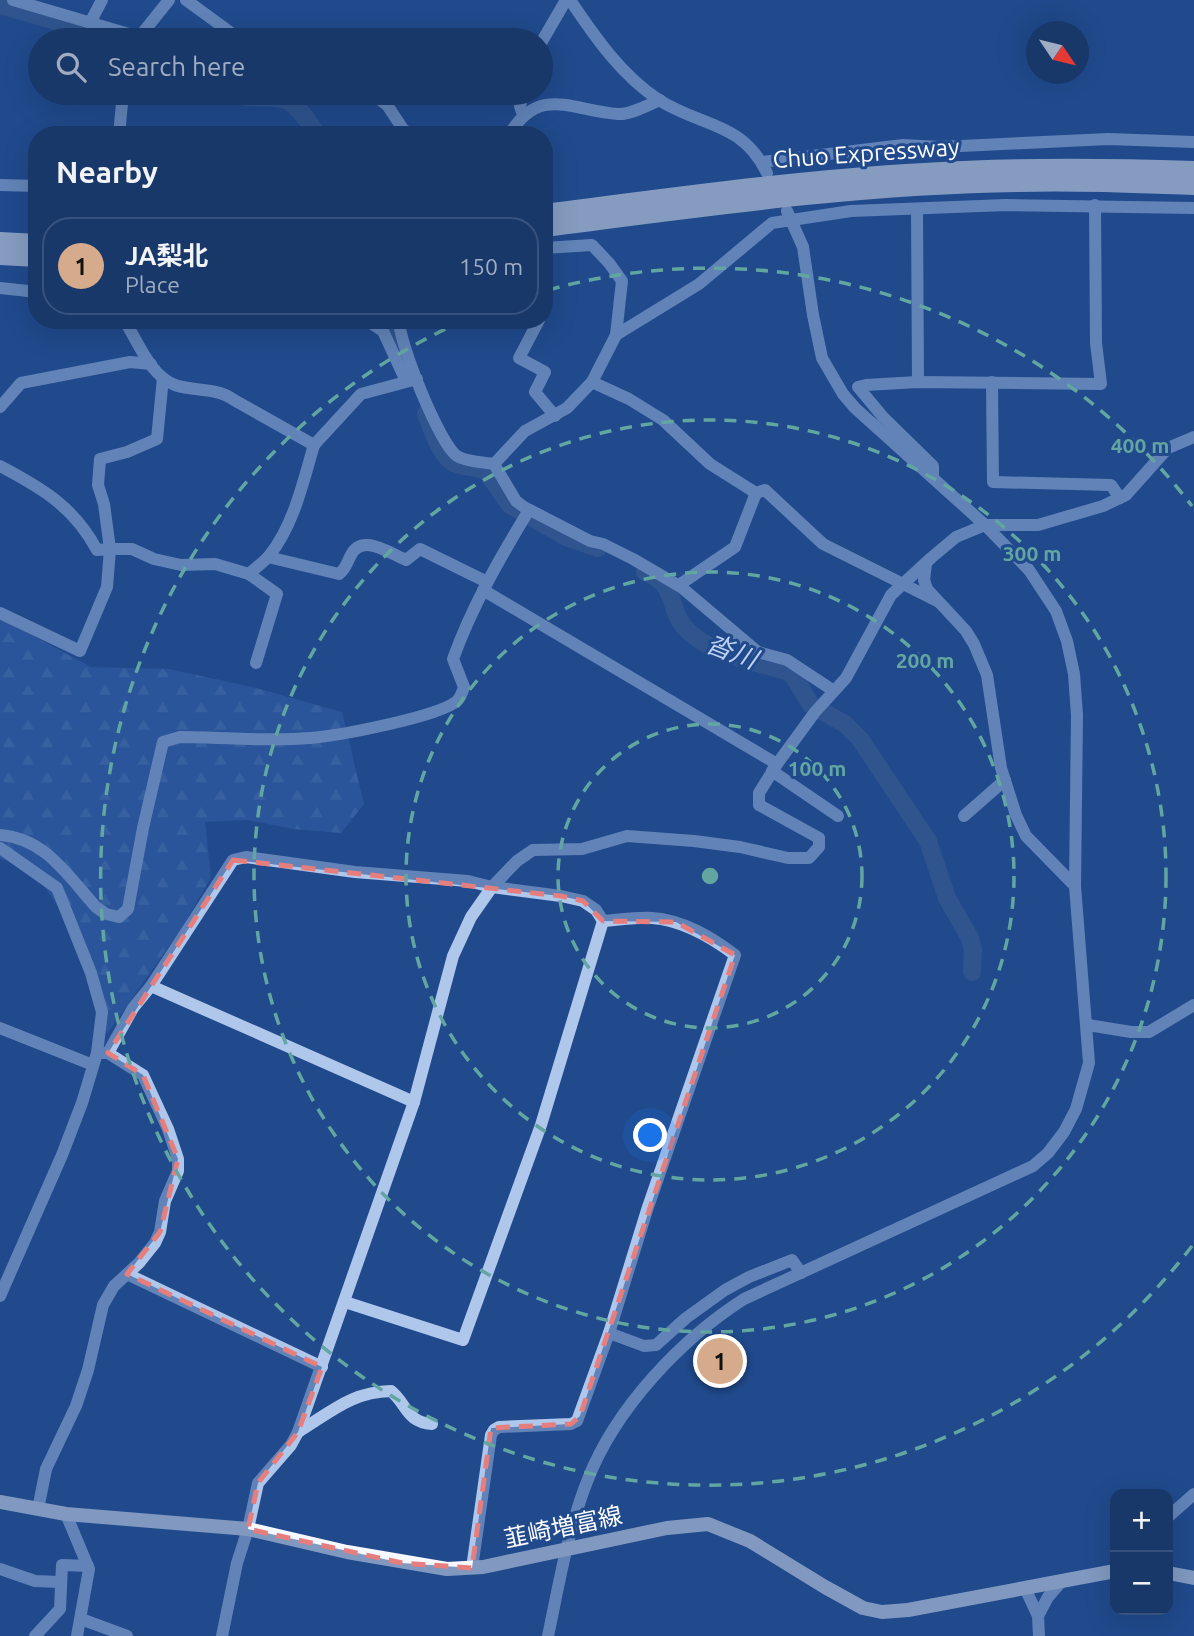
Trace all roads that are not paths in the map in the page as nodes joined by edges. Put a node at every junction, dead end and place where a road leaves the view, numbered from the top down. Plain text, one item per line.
1 (13, 0) edge
2 (103, 0) edge
3 (169, 0) edge
4 (186, 0) edge
5 (568, 0) edge
6 (91, 22) junction
7 (109, 28) edge
8 (146, 28) edge
9 (224, 28) edge
10 (550, 28) edge
11 (660, 100) junction
12 (122, 105) edge
13 (387, 105) edge
14 (520, 105) edge
15 (542, 105) edge
16 (553, 105) edge
17 (523, 115) junction
18 (120, 126) edge
19 (400, 126) edge
20 (515, 126) edge
21 (1194, 142) edge
22 (1194, 170) edge
23 (0, 185) edge
24 (28, 186) edge
25 (1194, 186) edge
26 (1095, 205) junction
27 (1194, 208) edge
28 (917, 209) junction
29 (553, 212) edge
30 (790, 216) junction
31 (553, 227) edge
32 (0, 241) edge
33 (28, 243) edge
34 (553, 247) edge
35 (0, 256) edge
36 (28, 258) edge
37 (0, 288) edge
38 (28, 291) edge
39 (130, 329) edge
40 (380, 329) edge
41 (401, 329) edge
42 (406, 329) edge
43 (534, 329) edge
44 (616, 335) junction
45 (404, 345) junction
46 (397, 361) junction
47 (151, 364) junction
48 (163, 377) junction
49 (412, 380) junction
50 (592, 382) junction
51 (918, 382) junction
52 (992, 382) junction
53 (0, 407) edge
54 (555, 416) junction
55 (1194, 437) edge
56 (314, 445) junction
57 (494, 464) junction
58 (0, 466) edge
59 (933, 478) junction
60 (756, 493) junction
61 (1120, 498) junction
62 (529, 510) junction
63 (985, 525) junction
64 (110, 549) junction
65 (268, 557) junction
66 (926, 564) junction
67 (249, 573) junction
68 (904, 583) junction
69 (679, 585) junction
70 (485, 586) junction
71 (937, 601) junction
72 (0, 613) edge
73 (256, 663) dead end
74 (834, 691) junction
75 (774, 767) junction
76 (1004, 780) junction
77 (838, 816) dead end
78 (964, 816) dead end
79 (0, 835) edge
80 (0, 848) edge
81 (1075, 886) junction
82 (492, 887) junction
83 (603, 921) junction
84 (151, 985) junction
85 (1194, 1005) edge
86 (1088, 1025) junction
87 (0, 1028) edge
88 (99, 1057) junction
89 (414, 1102) junction
90 (801, 1273) junction
91 (127, 1274) junction
92 (0, 1296) edge
93 (345, 1302) junction
94 (609, 1333) junction
95 (322, 1367) junction
96 (432, 1424) dead end
97 (298, 1433) junction
98 (1194, 1494) edge
99 (0, 1503) edge
100 (38, 1509) junction
101 (1173, 1513) edge
102 (66, 1514) junction
103 (248, 1529) junction
104 (568, 1548) junction
105 (88, 1566) junction
106 (472, 1568) junction
107 (0, 1569) edge
108 (1110, 1572) edge
109 (1173, 1574) edge
110 (1194, 1578) edge
111 (61, 1582) junction
112 (1061, 1582) junction
113 (1025, 1588) junction
114 (1038, 1616) junction
115 (81, 1619) junction
116 (35, 1636) edge
117 (77, 1636) edge
118 (127, 1636) edge
119 (222, 1636) edge
120 (548, 1636) edge
121 (1039, 1636) edge

1 - 6 street
2 - 6 street
3 - 8 street
4 - 9 street
5 - 10 street
5 - 11 street
6 - 7 street
11 - 16 street
11 - 21 street
12 - 18 street
13 - 19 street
14 - 17 street
15 - 17 street
17 - 20 street
22 - 29 highway, Chuo Expressway
23 - 24 street
25 - 31 highway, Chuo Expressway
26 - 27 street
26 - 28 street
26 - 52 street
28 - 30 street
28 - 51 street
30 - 44 street
30 - 59 street
32 - 33 highway
34 - 44 street
35 - 36 highway
37 - 38 street
39 - 47 street
40 - 46 street
41 - 45 street
42 - 45 street
43 - 54 street
44 - 50 street
45 - 46 street
45 - 49 street
46 - 49 street
47 - 48 street
47 - 53 street
48 - 56 street
48 - 64 street
49 - 56 street
49 - 57 street
50 - 54 street
50 - 60 street
51 - 52 street
51 - 59 street
52 - 61 street
54 - 57 street
55 - 61 street
56 - 65 street
57 - 62 street
58 - 64 street
59 - 63 street
60 - 68 street
60 - 69 street
61 - 63 street
62 - 69 street
62 - 70 street
63 - 66 street
63 - 81 street
64 - 67 street
64 - 72 street
65 - 67 street
65 - 70 street
66 - 68 street
66 - 71 street
67 - 73 street
68 - 71 street
68 - 74 street
69 - 74 street
70 - 75 street
70 - 79 street
71 - 76 street
74 - 75 street
75 - 77 street
75 - 82 street
76 - 78 street
76 - 81 street
80 - 88 street
81 - 86 street
82 - 83 street
82 - 84 street
82 - 89 street
83 - 93 street
83 - 94 street
84 - 88 street
84 - 89 street
85 - 86 street
86 - 90 street
87 - 88 street
88 - 91 street
88 - 92 street
89 - 93 street
90 - 94 street
90 - 104 street
91 - 95 street
91 - 100 street
93 - 95 street
94 - 106 street
95 - 97 street
96 - 97 street
97 - 103 street
98 - 101 street
99 - 100 main road, 韮崎増富線
100 - 102 main road, 韮崎増富線
102 - 103 main road, 韮崎増富線
102 - 105 street
103 - 106 main road, 韮崎増富線
103 - 119 street
104 - 106 main road, 韮崎増富線
104 - 113 main road, 韮崎増富線
104 - 120 street
105 - 111 street
105 - 115 street
107 - 111 street
108 - 112 main road, 韮崎増富線
109 - 110 main road
111 - 116 street
112 - 113 main road, 韮崎増富線
112 - 114 street
113 - 114 street
114 - 121 street
115 - 117 street
115 - 118 street

